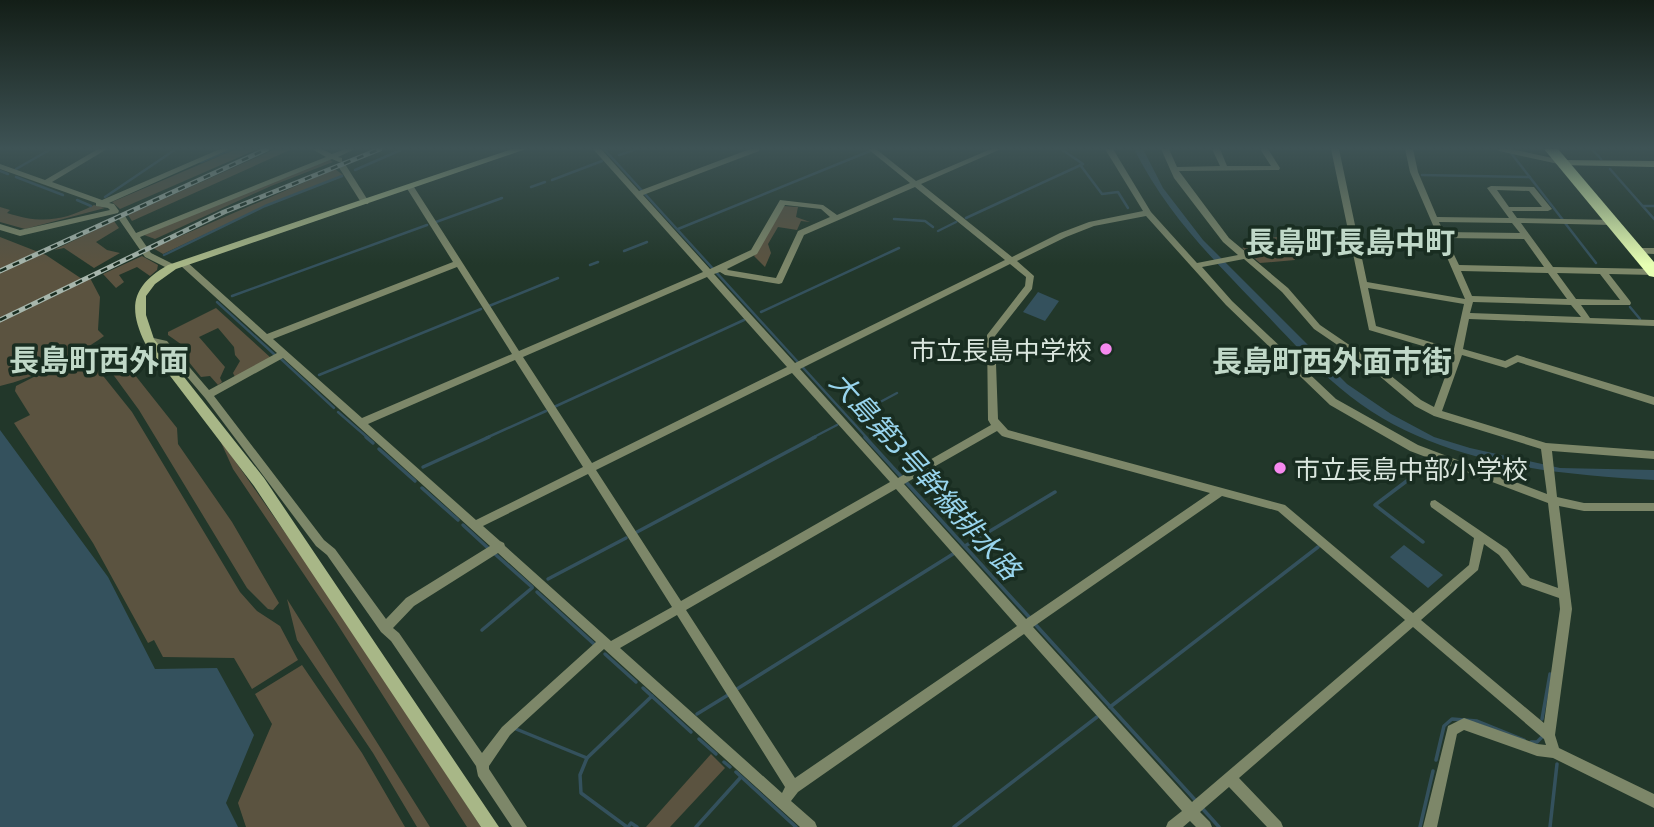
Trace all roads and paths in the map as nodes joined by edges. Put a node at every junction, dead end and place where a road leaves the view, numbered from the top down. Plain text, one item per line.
1 (410, 187) edge
2 (57, 188) edge
3 (137, 188) edge
4 (253, 188) edge
5 (356, 188) edge
6 (408, 188) edge
7 (636, 188) edge
8 (656, 188) edge
9 (905, 188) edge
10 (921, 188) edge
11 (1133, 188) edge
12 (1186, 188) edge
13 (1343, 188) edge
14 (1421, 188) edge
15 (1583, 188) edge
16 (642, 193) junction
17 (365, 202) junction
18 (99, 204) junction
19 (1506, 209) junction
20 (1148, 213) junction
21 (122, 218) dead end
22 (836, 218) junction
23 (1434, 219) junction
24 (1514, 220) junction
25 (1612, 222) junction
26 (0, 227) edge
27 (1441, 234) junction
28 (135, 236) junction
29 (1526, 236) junction
30 (1637, 251) junction
31 (1654, 251) edge
32 (1247, 256) junction
33 (1010, 261) junction
34 (458, 263) junction
35 (178, 266) junction
36 (1195, 266) junction
37 (1458, 268) junction
38 (715, 270) junction
39 (1550, 270) junction
40 (1602, 271) junction
41 (1654, 272) edge
42 (1364, 284) junction
43 (1468, 301) junction
44 (1574, 302) junction
45 (1466, 316) junction
46 (1588, 321) junction
47 (1654, 323) edge
48 (266, 338) junction
49 (149, 340) junction
50 (1458, 352) junction
51 (284, 353) junction
52 (516, 356) junction
53 (798, 366) junction
54 (208, 395) junction
55 (1654, 401) edge
56 (1437, 413) junction
57 (362, 422) junction
58 (997, 426) junction
59 (1546, 451) junction
60 (1654, 455) edge
61 (589, 469) junction
62 (902, 480) junction
63 (1221, 491) junction
64 (1555, 501) junction
65 (1436, 504) dead end
66 (1654, 507) edge
67 (475, 525) junction
68 (1480, 535) junction
69 (500, 546) junction
70 (1562, 594) junction
71 (678, 609) junction
72 (1412, 619) junction
73 (1031, 623) junction
74 (385, 628) junction
75 (607, 645) junction
76 (1549, 735) junction
77 (1554, 752) junction
78 (482, 764) junction
79 (1230, 778) junction
80 (793, 787) junction
81 (1654, 801) edge
82 (783, 802) junction
83 (1196, 807) junction
84 (491, 827) edge
85 (520, 827) edge
86 (810, 827) edge
87 (1173, 827) edge
88 (1205, 827) edge
89 (1276, 827) edge
90 (1430, 827) edge

1 - 34 street
2 - 18 street
3 - 18 street
4 - 28 street
5 - 17 street
6 - 17 street
7 - 16 street
8 - 16 street
9 - 22 street
10 - 33 street
11 - 20 street
12 - 32 street
13 - 42 street
14 - 23 street
15 - 25 highway
16 - 38 street
17 - 35 street
18 - 26 street
19 - 19 street
19 - 24 street
20 - 33 street
20 - 36 street
21 - 28 street
22 - 38 street
22 - 38 street
23 - 24 street
23 - 27 street
24 - 25 street
24 - 29 street
25 - 30 highway
27 - 29 street
27 - 37 street
28 - 35 street
29 - 39 street
30 - 31 street
30 - 41 highway
32 - 36 street
32 - 56 street
33 - 53 street
33 - 58 street
34 - 48 street
34 - 52 street
35 - 48 street
35 - 49 street
36 - 64 street
37 - 39 street
37 - 43 street
38 - 52 street
38 - 53 street
39 - 40 street
39 - 44 street
40 - 41 street
40 - 44 street
42 - 43 street
42 - 50 street
43 - 44 street
43 - 45 street
44 - 46 street
45 - 46 street
45 - 50 street
46 - 47 street
48 - 51 street
49 - 54 street
49 - 84 street
50 - 55 street
50 - 56 street
51 - 54 street
51 - 57 street
52 - 57 street
52 - 61 street
53 - 61 street
53 - 62 street
54 - 74 street
56 - 59 street
57 - 67 street
58 - 62 street
58 - 63 street
59 - 60 street
59 - 64 street
61 - 67 street
61 - 71 street
62 - 71 street
62 - 73 street
63 - 72 street
63 - 73 street
64 - 66 street
64 - 70 street
65 - 68 street
67 - 69 street
68 - 70 street
68 - 72 street
69 - 74 street
69 - 75 street
70 - 76 street
71 - 75 street
71 - 80 street
72 - 76 street
72 - 79 street
73 - 80 street
73 - 83 street
74 - 78 street
75 - 78 street
75 - 82 street
76 - 77 street
77 - 81 street
77 - 90 street
78 - 85 street
79 - 83 street
79 - 89 street
80 - 82 street
82 - 86 street
83 - 87 street
83 - 88 street

